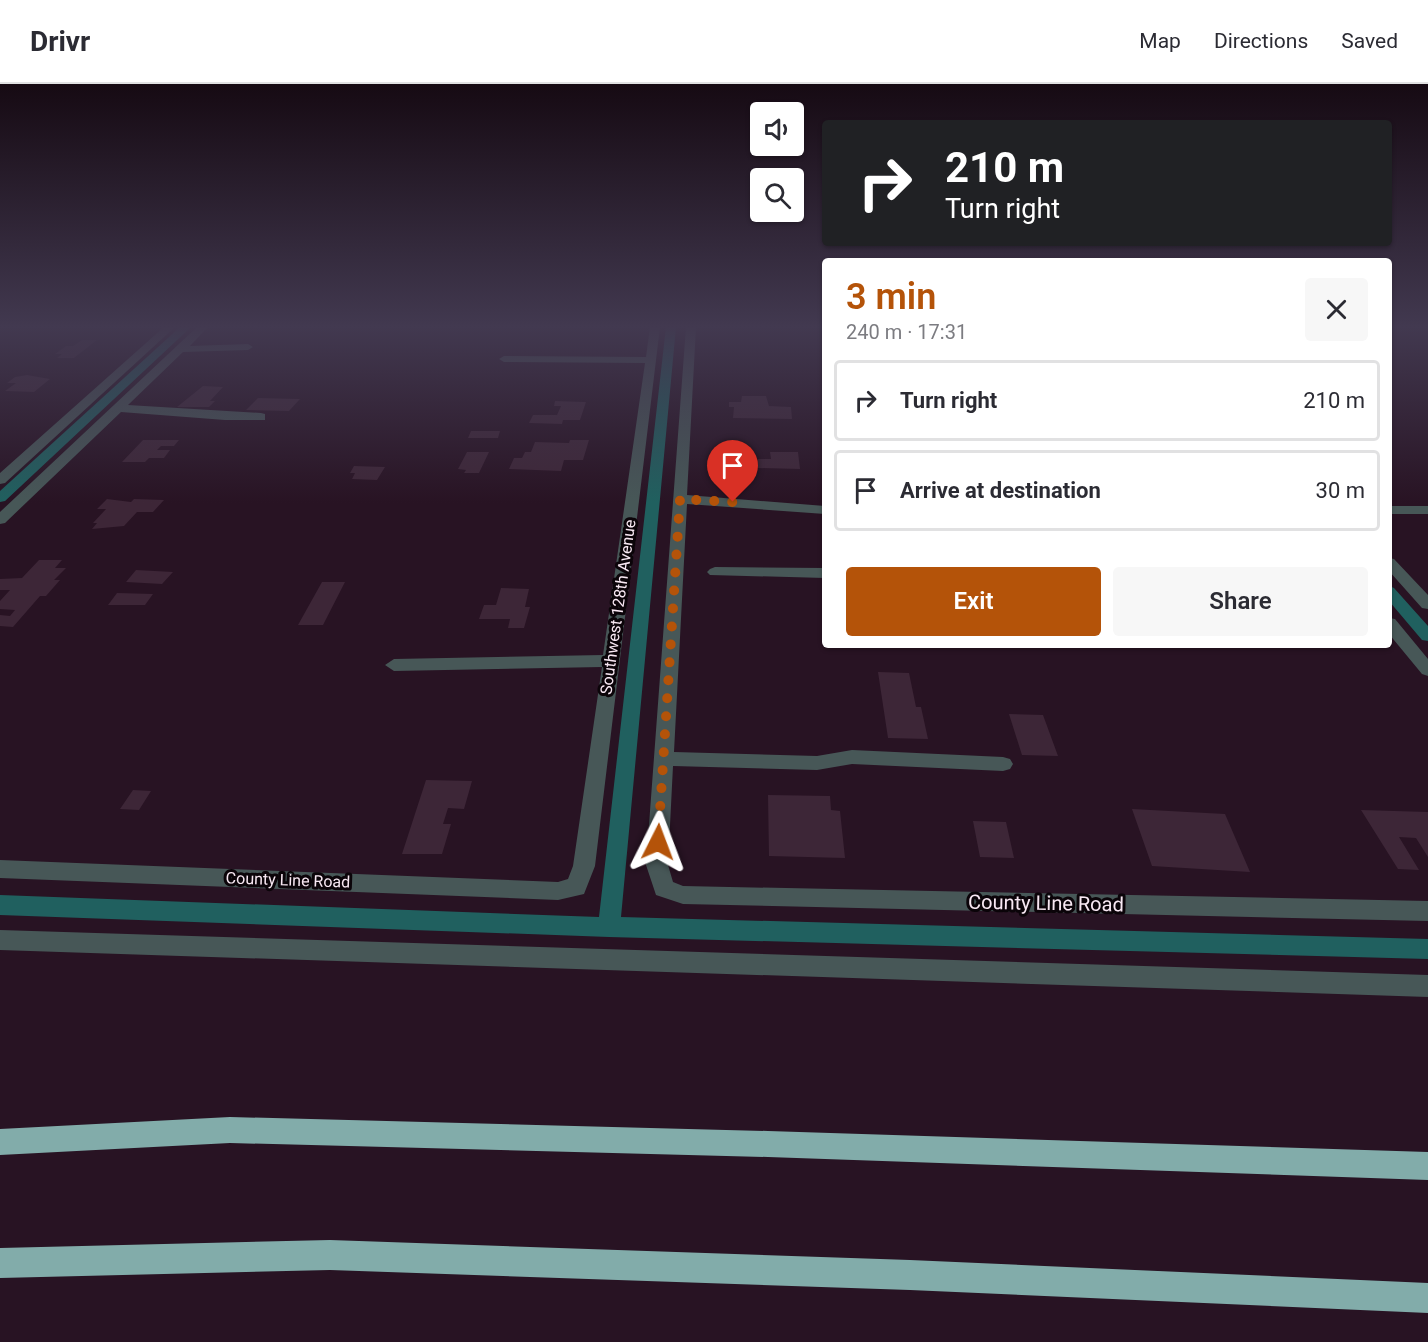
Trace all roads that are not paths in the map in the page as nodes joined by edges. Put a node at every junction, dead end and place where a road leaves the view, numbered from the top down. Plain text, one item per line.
1 (105, 386) edge
2 (141, 386) edge
3 (647, 386) edge
4 (687, 386) edge
5 (118, 408) junction
6 (261, 417) dead end
7 (0, 480) edge
8 (680, 499) junction
9 (822, 510) edge
10 (1392, 510) edge
11 (1428, 510) edge
12 (0, 520) edge
13 (1392, 565) edge
14 (715, 572) dead end
15 (822, 573) edge
16 (1428, 604) edge
17 (1392, 627) edge
18 (611, 661) junction
19 (394, 665) dead end
20 (1428, 670) edge
21 (664, 759) junction
22 (1003, 764) dead end
23 (0, 869) edge
24 (576, 887) joint
25 (1428, 911) edge
26 (0, 940) edge
27 (1428, 986) edge
28 (0, 1142) edge
29 (1428, 1166) edge
30 (0, 1263) edge
31 (1428, 1298) edge

1 - 7 street
2 - 5 street
3 - 18 street, Southwest 128th Avenue
4 - 8 street
5 - 6 street
5 - 12 street
8 - 9 street
8 - 21 street
10 - 11 street
13 - 16 street
14 - 15 street
17 - 20 street
18 - 19 street
18 - 24 street, Southwest 128th Avenue
21 - 22 street
21 - 25 street, County Line Road
23 - 24 street, County Line Road
26 - 27 street
28 - 29 highway
30 - 31 highway

